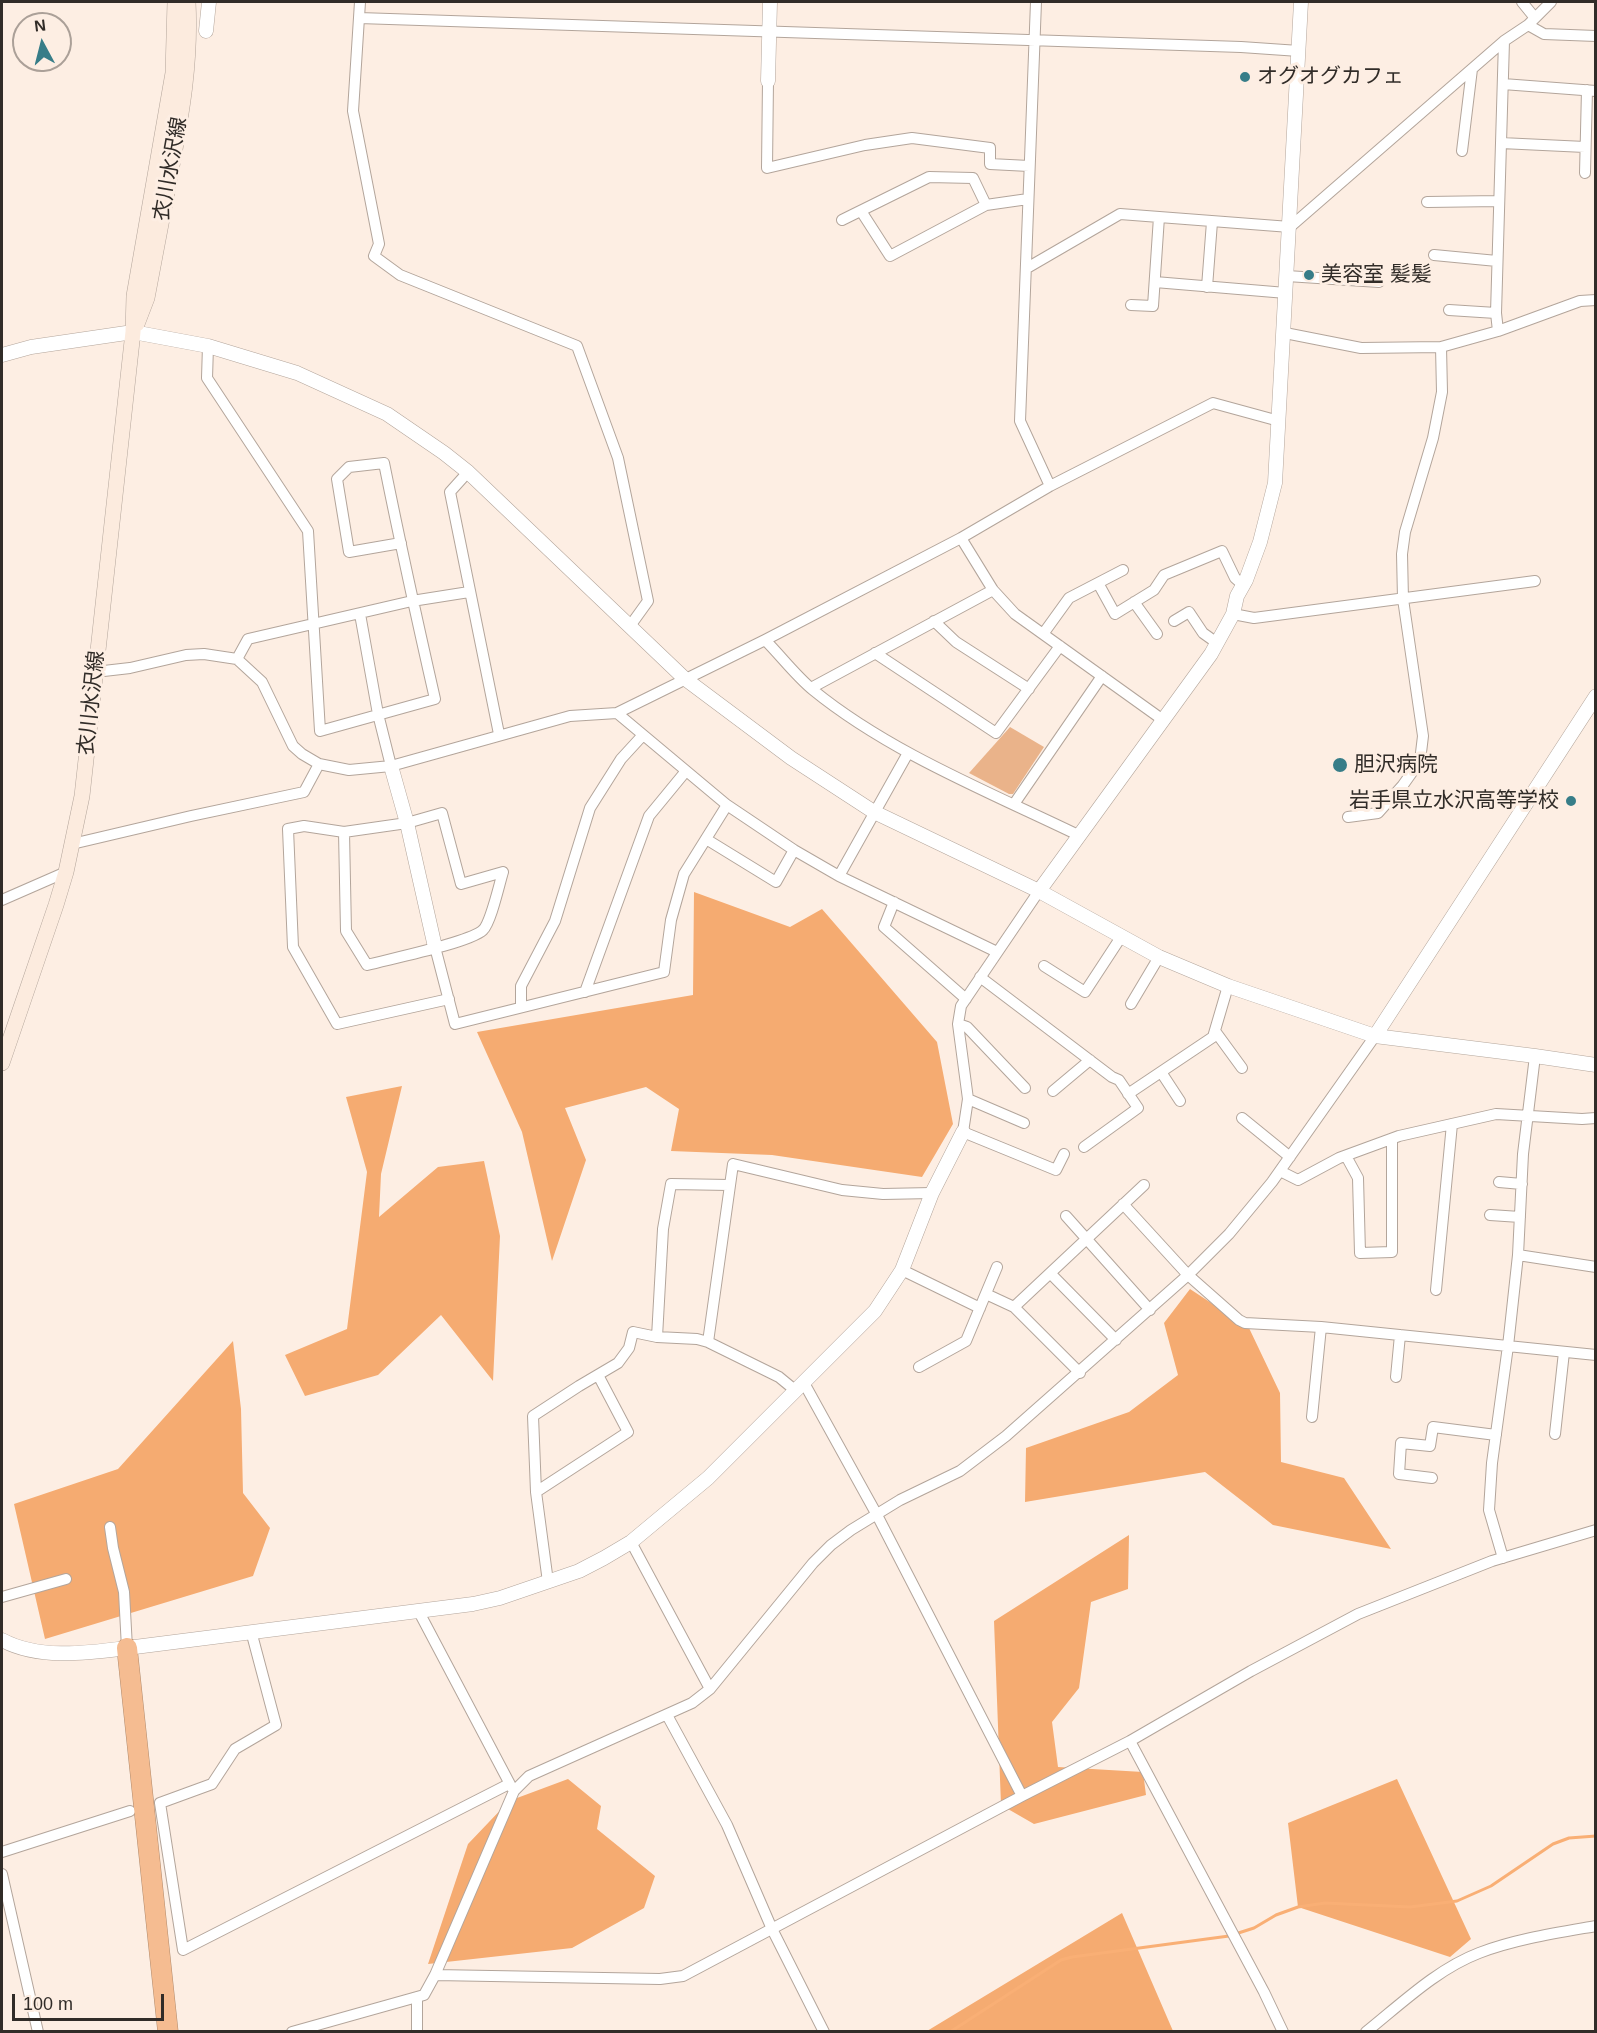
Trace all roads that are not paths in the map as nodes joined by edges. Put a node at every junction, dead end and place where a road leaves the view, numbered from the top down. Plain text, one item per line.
1 (175, 2) edge
2 (188, 2) edge
3 (209, 2) edge
4 (360, 2) edge
5 (770, 2) edge
6 (1036, 2) edge
7 (1301, 2) edge
8 (1522, 2) edge
9 (1551, 2) edge
10 (359, 18) junction
11 (1531, 21) junction
12 (206, 31) dead end
13 (769, 31) junction
14 (1596, 36) edge
15 (1035, 41) junction
16 (1504, 41) junction
17 (1299, 51) junction
18 (1472, 69) junction
19 (768, 81) joint
20 (1503, 84) junction
21 (1591, 90) edge
22 (1501, 143) junction
23 (1586, 147) junction
24 (1462, 151) dead end
25 (1029, 166) junction
26 (1585, 173) dead end
27 (1028, 199) junction
28 (1499, 201) junction
29 (1427, 202) dead end
30 (986, 205) junction
31 (861, 211) junction
32 (1159, 218) junction
33 (842, 220) dead end
34 (1212, 222) junction
35 (1290, 227) junction
36 (1434, 255) dead end
37 (1497, 261) junction
38 (1027, 268) junction
39 (1287, 276) junction
40 (1155, 282) junction
41 (1379, 282) dead end
42 (1207, 287) junction
43 (1286, 293) junction
44 (1596, 300) edge
45 (1131, 305) dead end
46 (1449, 310) dead end
47 (1496, 313) junction
48 (1498, 331) junction
49 (133, 332) junction
50 (1284, 333) junction
51 (208, 346) junction
52 (1441, 347) junction
53 (2, 355) edge
54 (1279, 420) junction
55 (468, 472) junction
56 (1050, 486) junction
57 (961, 538) junction
58 (401, 543) junction
59 (1123, 570) dead end
60 (1536, 580) dead end
61 (1098, 583) junction
62 (1243, 585) junction
63 (993, 590) junction
64 (470, 592) junction
65 (1403, 599) junction
66 (412, 601) junction
67 (1134, 602) junction
68 (360, 614) junction
69 (1233, 614) junction
70 (934, 621) junction
71 (1174, 621) dead end
72 (312, 624) junction
73 (630, 626) junction
74 (1043, 634) junction
75 (1157, 634) dead end
76 (765, 640) junction
77 (1217, 643) junction
78 (1060, 646) junction
79 (875, 653) junction
80 (237, 659) junction
81 (95, 672) junction
82 (1102, 676) junction
83 (684, 678) junction
84 (811, 688) junction
85 (1029, 689) junction
86 (1596, 696) edge
87 (617, 713) junction
88 (378, 714) junction
89 (1163, 720) junction
90 (499, 734) junction
91 (643, 735) junction
92 (908, 753) junction
93 (319, 764) junction
94 (391, 766) junction
95 (686, 771) junction
96 (1014, 804) junction
97 (727, 805) junction
98 (874, 812) junction
99 (1348, 817) dead end
100 (406, 823) junction
101 (344, 832) junction
102 (1078, 835) junction
103 (706, 839) junction
104 (72, 844) junction
105 (794, 850) junction
106 (66, 872) junction
107 (839, 876) junction
108 (1039, 891) junction
109 (2, 900) edge
110 (894, 902) junction
111 (1121, 937) junction
112 (435, 947) junction
113 (997, 952) junction
114 (1159, 957) junction
115 (1044, 966) dead end
116 (980, 978) junction
117 (1228, 986) junction
118 (585, 992) junction
119 (449, 999) junction
120 (966, 999) junction
121 (1131, 1005) dead end
122 (522, 1007) junction
123 (958, 1024) junction
124 (1215, 1031) junction
125 (1375, 1036) junction
126 (1535, 1056) junction
127 (1090, 1060) junction
128 (2, 1063) edge
129 (1596, 1065) edge
130 (1242, 1068) dead end
131 (1161, 1072) junction
132 (1025, 1088) dead end
133 (1053, 1091) dead end
134 (1128, 1094) junction
135 (968, 1099) junction
136 (1180, 1101) dead end
137 (1528, 1116) junction
138 (1242, 1118) dead end
139 (1596, 1118) edge
140 (1024, 1124) dead end
141 (1452, 1124) junction
142 (963, 1132) junction
143 (1392, 1139) junction
144 (1084, 1147) dead end
145 (1064, 1154) dead end
146 (1346, 1156) junction
147 (1290, 1157) junction
148 (1280, 1171) junction
149 (1499, 1182) dead end
150 (1522, 1184) junction
151 (729, 1185) junction
152 (1144, 1185) dead end
153 (933, 1193) junction
154 (1123, 1204) junction
155 (1490, 1215) dead end
156 (1066, 1216) dead end
157 (1520, 1217) junction
158 (1087, 1238) junction
159 (1518, 1256) junction
160 (997, 1267) dead end
161 (1596, 1267) edge
162 (902, 1270) junction
163 (1050, 1272) junction
164 (1188, 1275) junction
165 (1436, 1290) dead end
166 (986, 1294) junction
167 (1014, 1307) junction
168 (980, 1308) junction
169 (1150, 1310) junction
170 (1321, 1327) junction
171 (1400, 1335) junction
172 (657, 1337) junction
173 (1116, 1340) junction
174 (708, 1342) junction
175 (1508, 1346) junction
176 (1564, 1352) junction
177 (1596, 1355) edge
178 (919, 1367) dead end
179 (1080, 1373) junction
180 (598, 1375) junction
181 (1396, 1377) dead end
182 (800, 1387) junction
183 (1312, 1417) dead end
184 (1555, 1434) dead end
185 (1496, 1435) junction
186 (1432, 1478) dead end
187 (537, 1492) junction
188 (877, 1515) junction
189 (110, 1527) dead end
190 (1596, 1530) edge
191 (631, 1542) junction
192 (1503, 1558) junction
193 (66, 1580) dead end
194 (548, 1582) junction
195 (2, 1597) edge
196 (418, 1612) junction
197 (251, 1631) junction
198 (2, 1640) edge
199 (127, 1648) junction
200 (710, 1689) junction
201 (667, 1715) junction
202 (1130, 1741) junction
203 (511, 1788) junction
204 (1022, 1796) junction
205 (130, 1811) dead end
206 (2, 1852) edge
207 (2, 1874) edge
208 (1596, 1926) edge
209 (772, 1929) junction
210 (435, 1975) junction
211 (417, 1997) junction
212 (38, 2031) edge
213 (168, 2031) edge
214 (292, 2031) edge
215 (417, 2031) edge
216 (824, 2031) edge
217 (1283, 2031) edge
218 (1366, 2031) edge

1 - 49 main road, 衣川水沢線
2 - 49 main road, 衣川水沢線
3 - 12 street
4 - 10 street
5 - 13 street
6 - 15 street
7 - 17 street
8 - 11 street
9 - 11 street
10 - 13 street
10 - 73 street
11 - 14 street
11 - 16 street
13 - 15 street
13 - 19 street
15 - 17 street
15 - 25 street
16 - 18 street
16 - 20 street
17 - 35 street
18 - 24 street
18 - 35 street
19 - 25 street
20 - 21 street
20 - 22 street
21 - 23 street
22 - 23 street
22 - 28 street
23 - 26 street
25 - 27 street
27 - 30 street
27 - 38 street
28 - 29 street
28 - 37 street
30 - 31 street
30 - 31 street
31 - 33 street
32 - 34 street
32 - 38 street
32 - 40 street
34 - 35 street
34 - 42 street
35 - 39 street
36 - 37 street
37 - 47 street
38 - 56 street
39 - 41 street
39 - 43 street
40 - 42 street
40 - 45 street
42 - 43 street
43 - 50 street
44 - 48 street
46 - 47 street
47 - 48 street
48 - 52 street
49 - 51 street
49 - 53 street
49 - 81 main road, 衣川水沢線
50 - 52 street
50 - 54 street
51 - 55 street
51 - 72 street
52 - 65 street
54 - 56 street
54 - 62 street
55 - 64 street
55 - 73 street
56 - 57 street
57 - 63 street
57 - 76 street
58 - 58 street
58 - 66 street
59 - 61 street
60 - 65 street
61 - 67 street
61 - 74 street
62 - 67 street
62 - 69 street
63 - 70 street
63 - 74 street
64 - 66 street
64 - 90 street
65 - 69 street
65 - 99 street
66 - 68 street
66 - 88 street
67 - 75 street
68 - 72 street
68 - 88 street
69 - 77 street
70 - 79 street
70 - 85 street
71 - 77 street
72 - 80 street
72 - 88 street
73 - 83 street
74 - 78 street
76 - 83 street
76 - 84 street
77 - 89 street
78 - 82 street
78 - 85 street
79 - 84 street
79 - 85 street
80 - 81 street
80 - 93 street
81 - 104 main road, 衣川水沢線
82 - 89 street
82 - 96 street
83 - 87 street
83 - 98 street
84 - 92 street
86 - 125 street
87 - 90 street
87 - 91 street
88 - 94 street
89 - 102 street
90 - 94 street
91 - 95 street
91 - 122 street
92 - 96 street
92 - 98 street
93 - 94 street
93 - 104 street
94 - 100 street
95 - 97 street
95 - 118 street
96 - 102 street
97 - 103 street
97 - 105 street
98 - 107 street
98 - 108 street
100 - 101 street
100 - 112 street
100 - 112 street
101 - 112 street
101 - 119 street
102 - 108 street
103 - 105 street
103 - 118 street
104 - 106 main road, 衣川水沢線
105 - 107 street
106 - 109 street
106 - 128 main road, 衣川水沢線
107 - 110 street
108 - 111 street
108 - 113 street
110 - 113 street
110 - 120 street
111 - 114 street
111 - 115 street
112 - 119 street
113 - 116 street
114 - 117 street
114 - 121 street
116 - 120 street
116 - 127 street
117 - 124 street
117 - 125 street
118 - 122 street
119 - 122 street
120 - 123 street
123 - 132 street
123 - 135 street
124 - 130 street
124 - 131 street
125 - 126 street
125 - 147 street
126 - 129 street
126 - 137 street
127 - 133 street
127 - 134 street
131 - 134 street
131 - 136 street
134 - 144 street
135 - 140 street
135 - 142 street
137 - 139 street
137 - 141 street
137 - 150 street
138 - 147 street
141 - 143 street
141 - 165 street
142 - 145 street
142 - 153 street
143 - 146 street
143 - 146 street
146 - 148 street
147 - 148 street
148 - 164 street
149 - 150 street
150 - 157 street
151 - 153 street
151 - 172 street
151 - 174 street
152 - 154 street
153 - 162 street
154 - 158 street
154 - 164 street
155 - 157 street
156 - 158 street
157 - 159 street
158 - 163 street
158 - 169 street
159 - 161 street
159 - 175 street
160 - 166 street
162 - 168 street
162 - 182 street
163 - 167 street
163 - 173 street
164 - 169 street
164 - 170 street
166 - 167 street
166 - 168 street
167 - 179 street
168 - 178 street
169 - 173 street
170 - 171 street
170 - 183 street
171 - 175 street
171 - 181 street
172 - 174 street
172 - 180 street
173 - 179 street
174 - 182 street
175 - 176 street
175 - 185 street
176 - 177 street
176 - 184 street
179 - 188 street
180 - 187 street
180 - 187 street
182 - 188 street
182 - 191 street
185 - 186 street
185 - 192 street
187 - 194 street
188 - 200 street
188 - 204 street
189 - 199 street
190 - 192 street
191 - 194 street
191 - 200 street
192 - 202 street
193 - 195 street
194 - 196 street
196 - 197 street
196 - 203 street
197 - 199 street
197 - 203 street
198 - 199 street
199 - 213 highway
200 - 201 street
201 - 203 street
201 - 209 street
202 - 204 street
202 - 217 street
203 - 210 street
204 - 209 street
205 - 206 street
207 - 212 street
208 - 218 street
209 - 210 street
209 - 216 street
210 - 211 street
211 - 214 street
211 - 215 street

